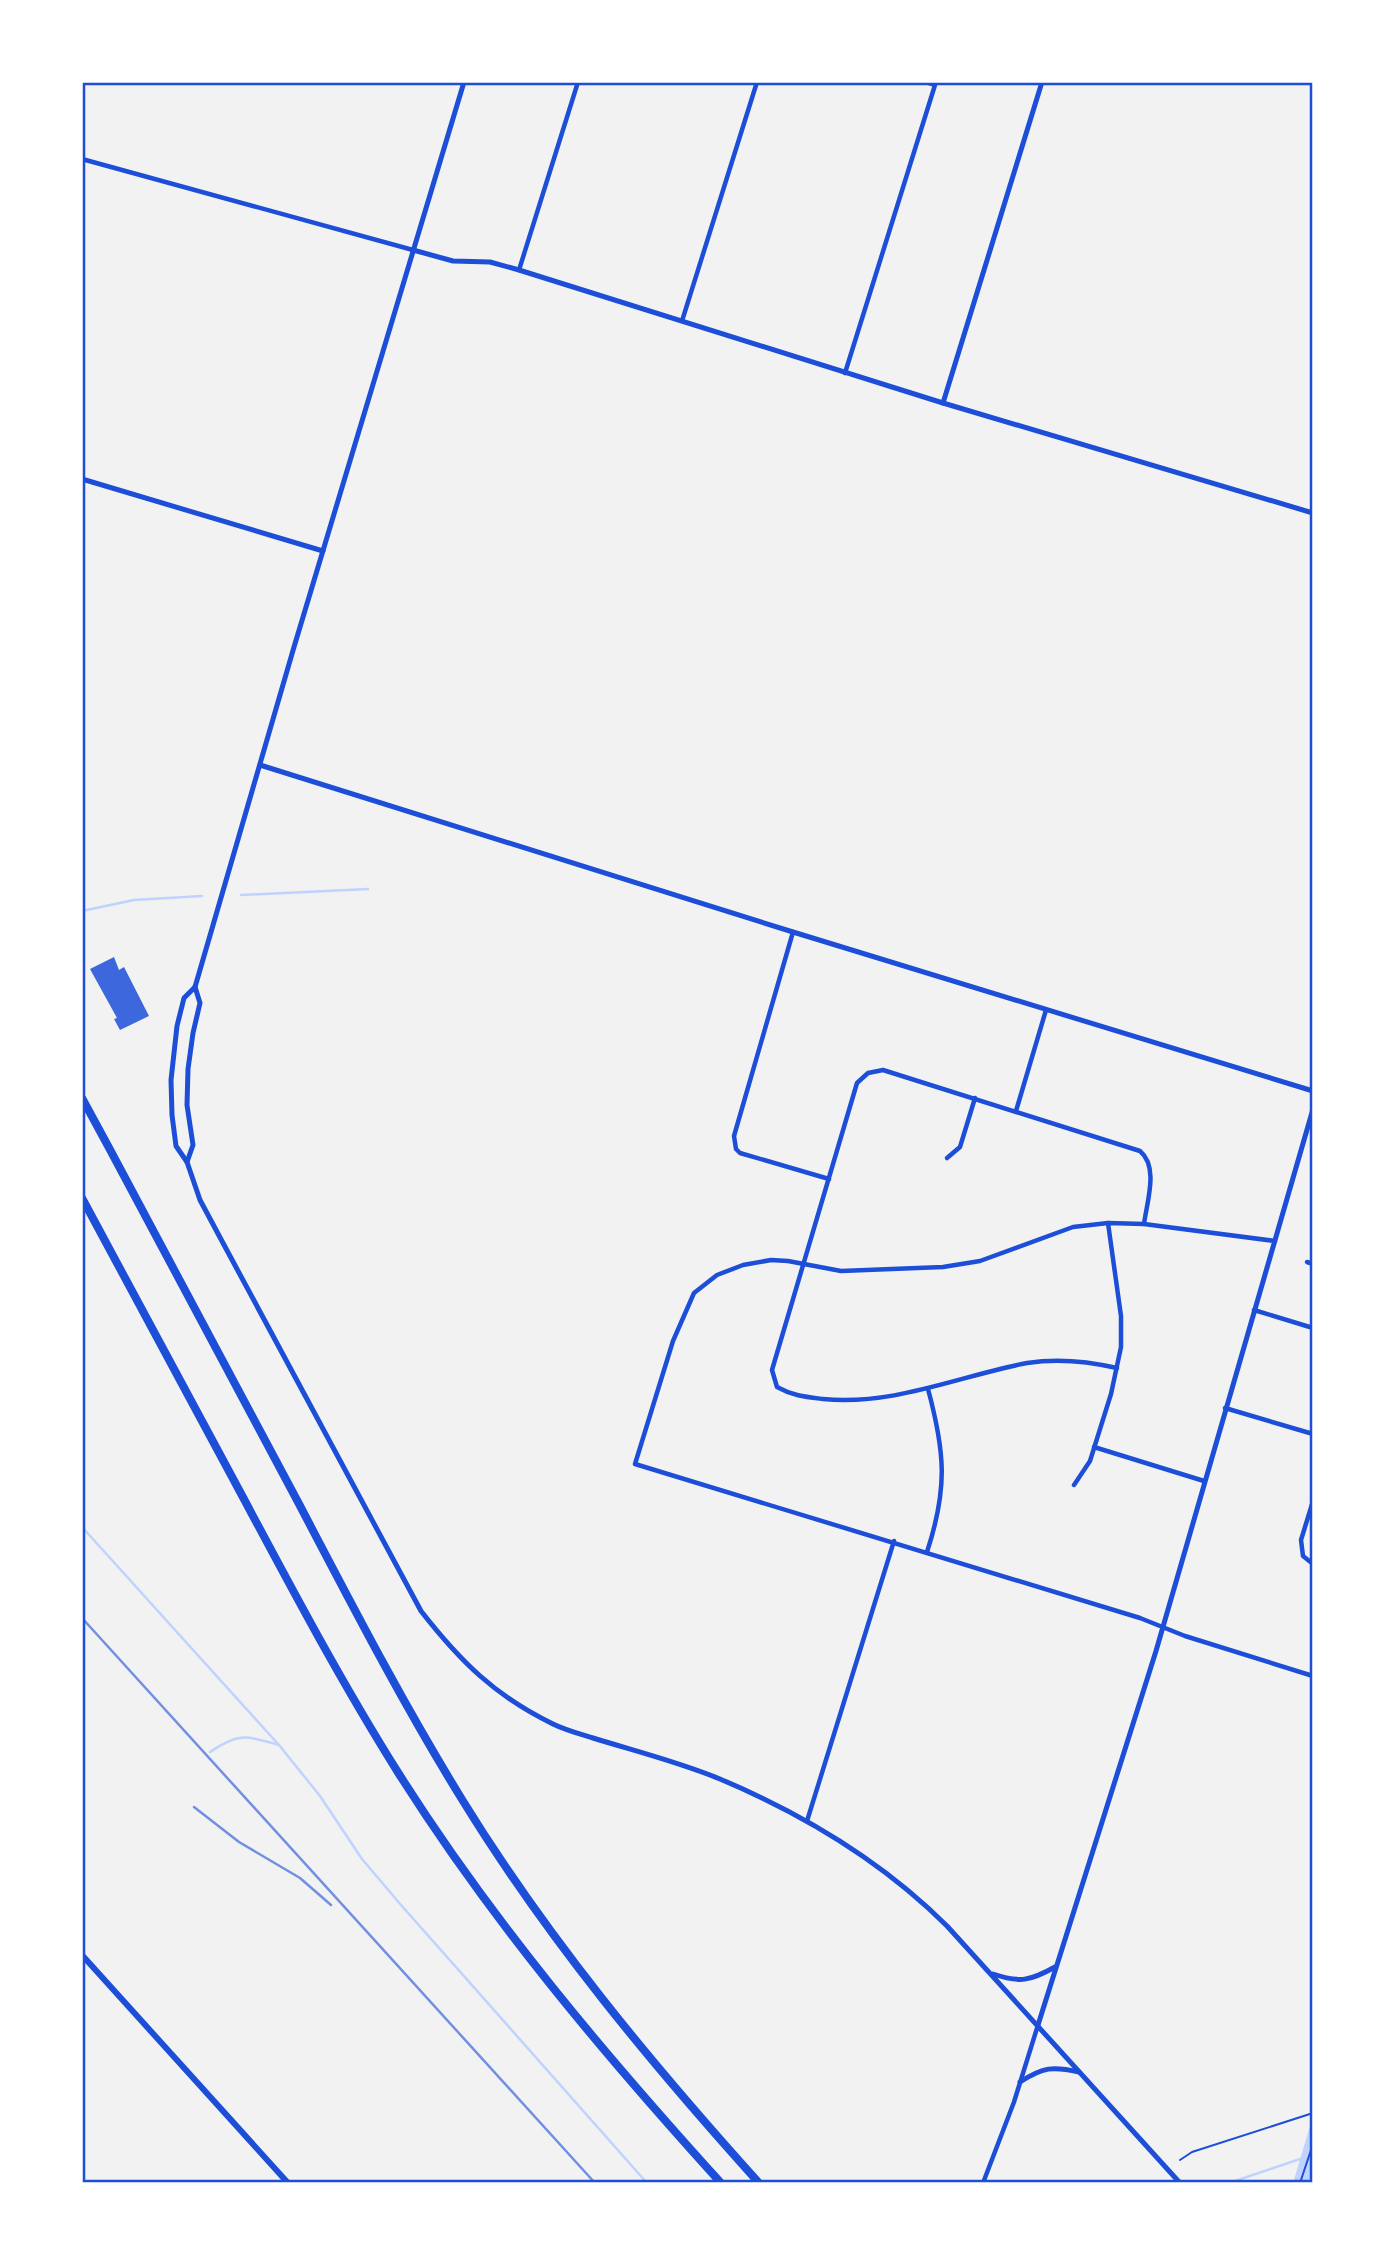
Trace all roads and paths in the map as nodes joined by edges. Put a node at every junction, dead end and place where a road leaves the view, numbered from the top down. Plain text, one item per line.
1 (464, 82) edge
2 (578, 82) edge
3 (757, 82) edge
4 (926, 82) edge
5 (1042, 82) edge
6 (82, 159) edge
7 (413, 250) junction
8 (519, 270) junction
9 (682, 321) junction
10 (845, 373) junction
11 (943, 403) junction
12 (82, 479) edge
13 (1313, 513) edge
14 (323, 551) junction
15 (260, 765) junction
16 (793, 932) junction
17 (195, 987) junction
18 (1046, 1010) junction
19 (1313, 1091) edge
20 (82, 1098) edge
21 (975, 1098) junction
22 (1313, 1109) edge
23 (1016, 1111) junction
24 (947, 1158) dead end
25 (187, 1162) junction
26 (829, 1179) junction
27 (82, 1198) edge
28 (1108, 1223) junction
29 (1144, 1224) junction
30 (1275, 1241) junction
31 (803, 1265) junction
32 (1254, 1310) junction
33 (1313, 1328) edge
34 (1117, 1368) junction
35 (928, 1389) junction
36 (1225, 1408) junction
37 (1313, 1434) edge
38 (1094, 1447) junction
39 (1203, 1481) junction
40 (1074, 1485) dead end
41 (1313, 1501) edge
42 (894, 1541) junction
43 (927, 1552) junction
44 (1313, 1564) edge
45 (1163, 1628) junction
46 (1313, 1676) edge
47 (807, 1821) junction
48 (82, 1955) edge
49 (1055, 1967) junction
50 (992, 1973) junction
51 (1038, 2025) junction
52 (1080, 2072) junction
53 (1020, 2082) junction
54 (1313, 2113) edge
55 (1313, 2144) edge
56 (1180, 2161) dead end
57 (288, 2183) edge
58 (721, 2183) edge
59 (759, 2183) edge
60 (983, 2183) edge
61 (1180, 2183) edge
62 (1300, 2183) edge

1 - 7 street
2 - 8 street
3 - 9 street
4 - 10 street
5 - 11 street
6 - 7 street
7 - 8 street
7 - 14 street
8 - 9 street
9 - 10 street
10 - 11 street
11 - 13 street
12 - 14 street
14 - 15 street
15 - 16 street
15 - 17 street
16 - 18 street
16 - 26 street
17 - 25 street
17 - 25 street
18 - 19 street
18 - 23 street
20 - 59 highway
21 - 23 street
21 - 24 street
21 - 26 street
22 - 30 street
23 - 29 street
25 - 47 street
26 - 31 street
27 - 58 highway
28 - 29 street
28 - 31 street
28 - 34 street
29 - 30 street
30 - 32 street
31 - 35 street
31 - 42 street
32 - 33 street
32 - 36 street
34 - 35 street
34 - 38 street
35 - 43 street
36 - 37 street
36 - 39 street
38 - 39 street
38 - 40 street
39 - 45 street
41 - 44 street
42 - 43 street
42 - 47 street
43 - 45 street
45 - 46 street
45 - 49 street
47 - 50 street
48 - 57 main road
49 - 50 street
49 - 51 street
50 - 51 street
51 - 52 street
51 - 53 street
52 - 53 street
52 - 61 street
53 - 60 street
54 - 56 path
55 - 62 path

